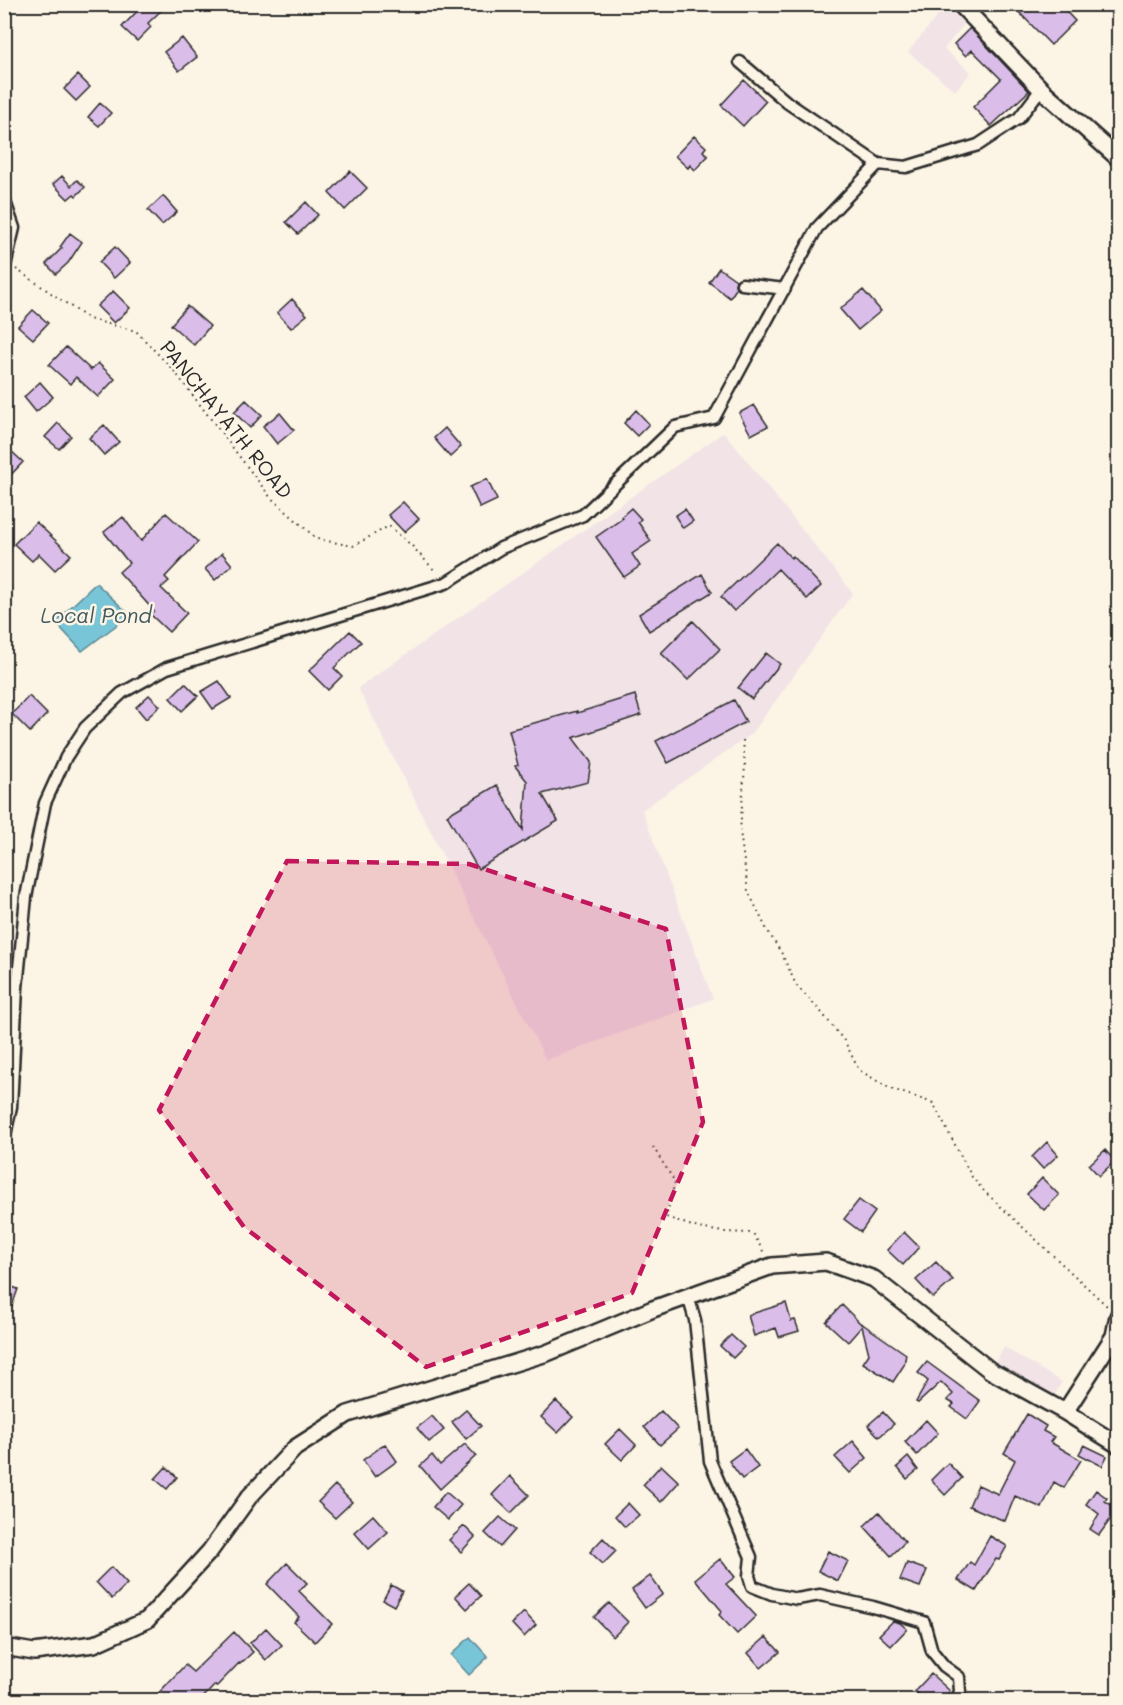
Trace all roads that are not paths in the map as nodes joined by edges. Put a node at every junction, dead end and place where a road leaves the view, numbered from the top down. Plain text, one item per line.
1 (960, 4) edge
2 (740, 62) dead end
3 (1041, 89) junction
4 (1116, 151) edge
5 (878, 164) junction
6 (4, 199) edge
7 (5, 267) edge
8 (742, 284) dead end
9 (784, 289) junction
10 (4, 1140) edge
11 (688, 1296) junction
12 (1118, 1316) edge
13 (1116, 1338) edge
14 (1065, 1412) junction
15 (1119, 1445) edge
16 (4, 1647) edge
17 (956, 1701) edge

1 - 3 main road
2 - 5 street
3 - 4 main road
3 - 5 street
5 - 9 street
6 - 7 street
8 - 9 street
9 - 10 street
11 - 14 main road
11 - 16 main road
11 - 17 street
12 - 13 main road
13 - 14 main road
14 - 15 main road

